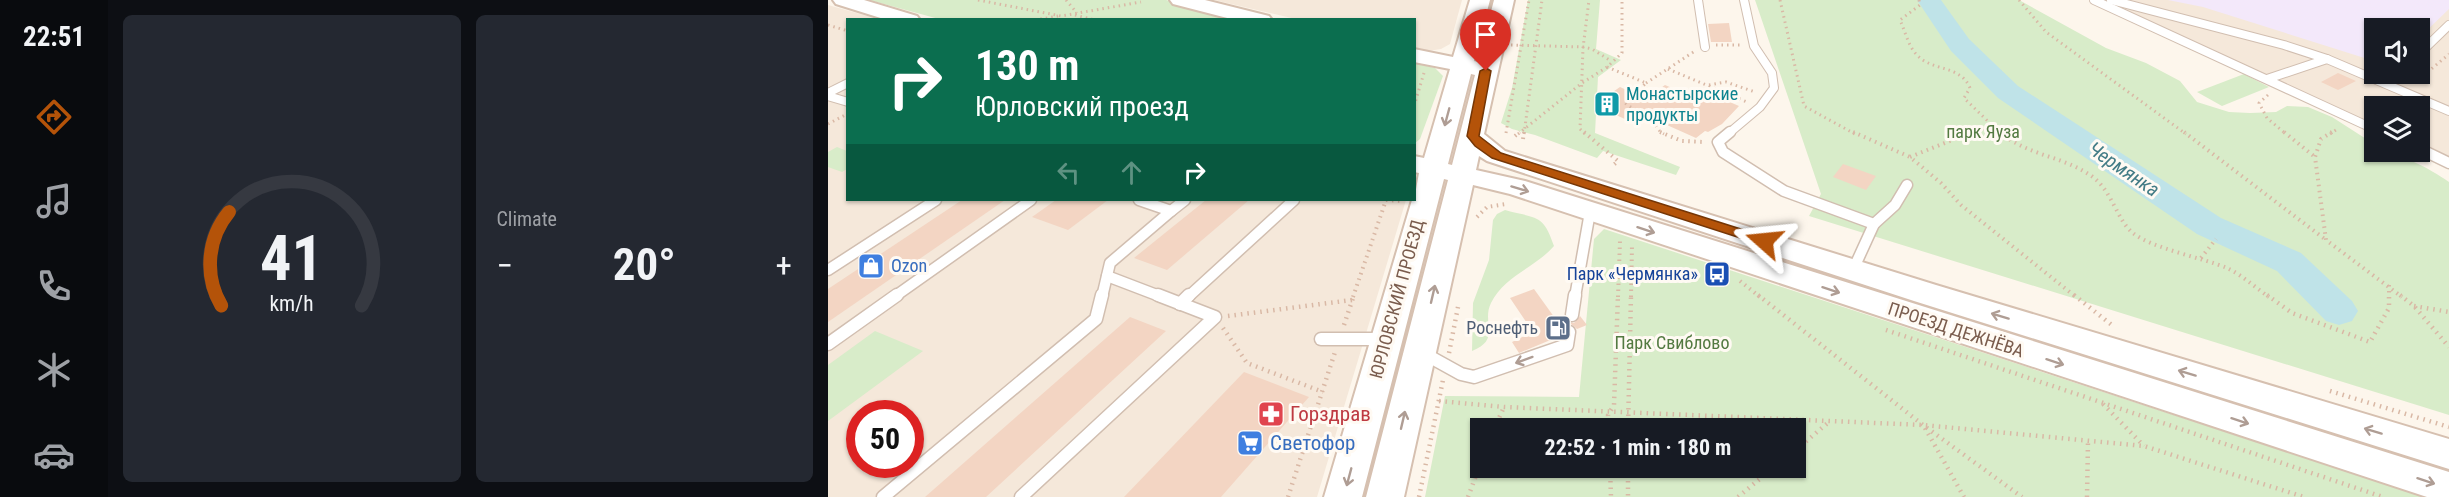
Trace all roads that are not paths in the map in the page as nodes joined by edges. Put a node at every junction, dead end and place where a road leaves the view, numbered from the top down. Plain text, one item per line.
1 (843, 0) edge
2 (1183, 0) edge
3 (1479, 0) edge
4 (1504, 0) edge
5 (1698, 0) edge
6 (1744, 0) edge
7 (2094, 0) edge
8 (2110, 0) edge
9 (903, 18) edge
10 (1254, 18) edge
11 (2449, 25) edge
12 (2430, 43) edge
13 (1705, 47) dead end
14 (2327, 59) junction
15 (1420, 61) edge
16 (1461, 66) junction
17 (1486, 71) junction
18 (2267, 79) junction
19 (846, 84) edge
20 (828, 94) edge
21 (846, 101) edge
22 (2449, 111) edge
23 (2364, 124) edge
24 (1473, 136) junction
25 (2430, 154) edge
26 (2449, 163) edge
27 (1424, 167) edge
28 (1463, 175) junction
29 (1907, 184) dead end
30 (934, 201) edge
31 (1029, 201) edge
32 (1142, 201) edge
33 (1184, 201) edge
34 (1293, 201) edge
35 (1171, 211) junction
36 (1588, 221) junction
37 (1874, 224) junction
38 (828, 270) edge
39 (1853, 270) junction
40 (1107, 276) junction
41 (1180, 304) junction
42 (1572, 315) dead end
43 (1569, 332) dead end
44 (1321, 339) dead end
45 (1386, 339) junction
46 (828, 344) edge
47 (1419, 351) junction
48 (2449, 454) edge
49 (2449, 488) edge
50 (883, 497) edge
51 (1022, 497) edge
52 (1343, 497) edge
53 (1385, 497) edge

1 - 9 main road
2 - 10 main road
3 - 16 main road, ЮРЛОВСКИЙ ПРОЕЗД
4 - 17 main road, ЮРЛОВСКИЙ ПРОЕЗД
5 - 13 lane
6 - 37 lane
7 - 18 lane
8 - 14 lane
11 - 12 lane
14 - 18 lane
14 - 22 lane
15 - 16 main road
16 - 17 main road
16 -> 27 main road, ЮРЛОВСКИЙ ПРОЕЗД
17 - 24 main road, ЮРЛОВСКИЙ ПРОЕЗД
18 - 23 lane
19 - 20 lane
20 - 21 lane
24 - 28 main road, ЮРЛОВСКИЙ ПРОЕЗД
24 - 39 main road, ПРОЕЗД ДЕЖНЁВА
25 - 26 lane
27 - 28 main road, ПРОЕЗД ДЕЖНЁВА
27 - 45 main road, ЮРЛОВСКИЙ ПРОЕЗД
28 -> 36 main road, ПРОЕЗД ДЕЖНЁВА
47 -> 28 main road, ЮРЛОВСКИЙ ПРОЕЗД
29 - 37 lane
30 - 38 lane
31 - 46 lane
32 - 35 lane
33 - 35 lane
34 - 41 lane
35 - 40 lane
36 - 42 lane
36 -> 49 main road, ПРОЕЗД ДЕЖНЁВА
37 - 39 lane
48 -> 39 main road, ПРОЕЗД ДЕЖНЁВА
40 - 41 lane
40 - 50 lane
41 - 51 lane
43 -> 47 lane
44 - 45 lane
45 -> 52 main road, ЮРЛОВСКИЙ ПРОЕЗД
53 -> 47 main road, ЮРЛОВСКИЙ ПРОЕЗД

